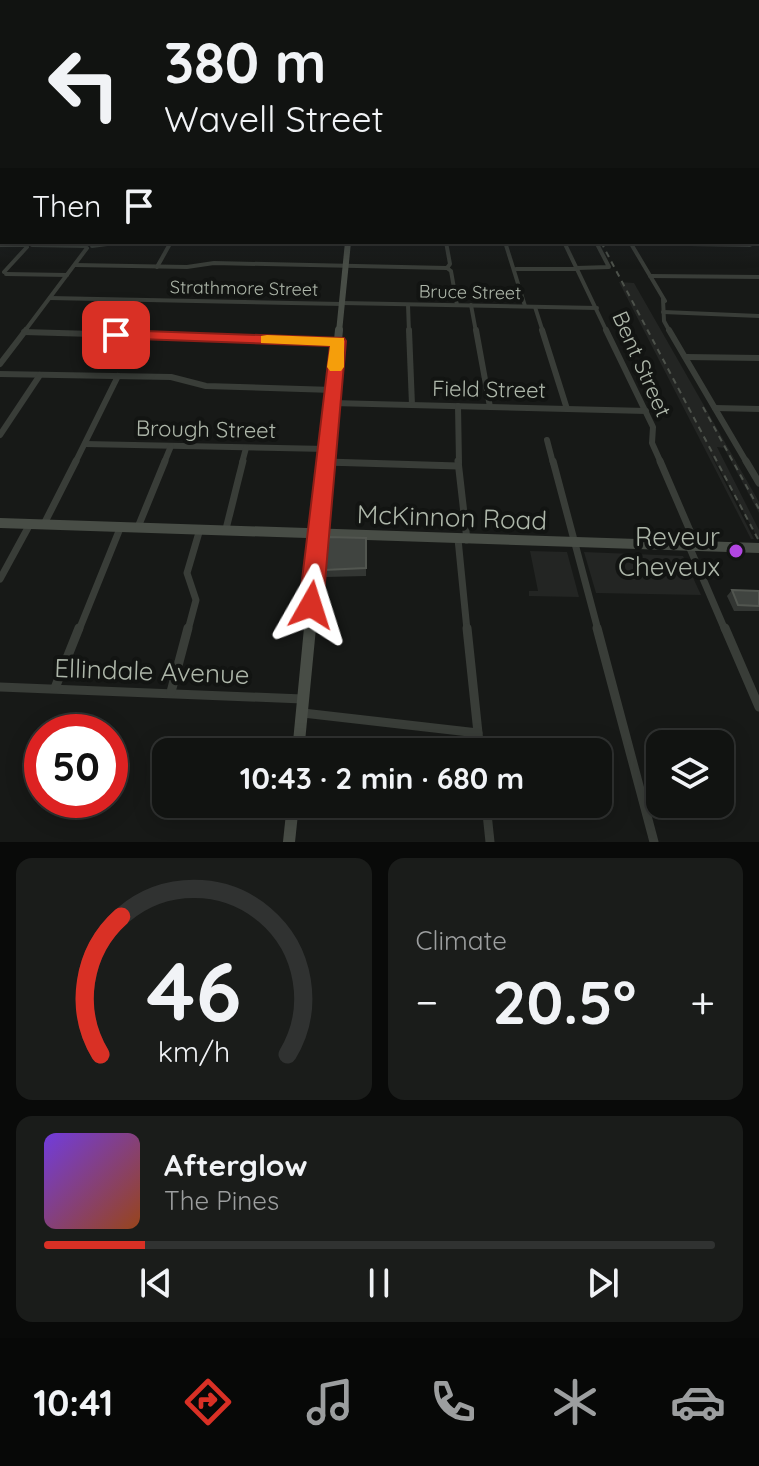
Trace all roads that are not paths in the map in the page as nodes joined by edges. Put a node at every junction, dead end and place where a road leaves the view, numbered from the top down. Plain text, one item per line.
1 (120, 244) edge
2 (170, 244) edge
3 (348, 244) edge
4 (446, 244) edge
5 (506, 244) edge
6 (565, 244) edge
7 (597, 244) edge
8 (631, 244) edge
9 (690, 244) edge
10 (0, 245) edge
11 (29, 245) edge
12 (89, 245) edge
13 (750, 245) dead end
14 (75, 265) junction
15 (346, 266) junction
16 (157, 267) junction
17 (447, 268) junction
18 (576, 268) junction
19 (516, 269) junction
20 (2, 274) edge
21 (67, 275) junction
22 (650, 276) junction
23 (759, 277) edge
24 (50, 298) junction
25 (342, 304) junction
26 (408, 305) junction
27 (457, 305) junction
28 (471, 305) junction
29 (525, 306) junction
30 (535, 307) junction
31 (597, 308) junction
32 (665, 313) junction
33 (759, 316) edge
34 (24, 332) junction
35 (338, 341) junction
36 (2, 357) edge
37 (686, 357) junction
38 (759, 358) edge
39 (0, 364) edge
40 (0, 374) edge
41 (40, 375) junction
42 (118, 376) junction
43 (333, 390) junction
44 (332, 403) junction
45 (412, 405) junction
46 (458, 406) junction
47 (490, 407) junction
48 (715, 408) junction
49 (567, 409) junction
50 (759, 409) edge
51 (646, 411) junction
52 (0, 435) edge
53 (547, 440) dead end
54 (85, 444) junction
55 (171, 446) junction
56 (246, 448) junction
57 (327, 449) junction
58 (326, 462) junction
59 (458, 466) junction
60 (755, 470) edge
61 (759, 483) edge
62 (0, 523) edge
63 (30, 524) junction
64 (44, 524) junction
65 (121, 526) junction
66 (138, 527) junction
67 (200, 529) junction
68 (226, 529) junction
69 (318, 534) junction
70 (462, 540) junction
71 (573, 543) junction
72 (693, 546) junction
73 (758, 548) edge
74 (0, 579) edge
75 (0, 687) edge
76 (55, 688) junction
77 (171, 692) junction
78 (303, 699) junction
79 (759, 707) edge
80 (301, 713) junction
81 (478, 733) junction
82 (299, 738) edge
83 (479, 738) edge
84 (292, 818) edge
85 (487, 818) edge
86 (289, 842) edge
87 (490, 842) edge
88 (654, 842) edge

1 - 12 street
2 - 16 street
3 - 15 main road
4 - 17 street
5 - 19 street
6 - 18 street, Bent Street
7 - 18 street
8 - 22 street
9 - 13 street
10 - 11 street
11 - 12 street
11 - 20 street
12 - 14 street
14 - 16 street
14 - 21 street
15 - 16 street
15 - 17 street
15 - 25 main road
17 - 27 street
18 - 19 street
18 - 31 street, Bent Street
19 - 29 street
20 - 21 street
21 - 24 street
22 - 23 street
22 - 32 street
24 - 25 street, Strathmore Street
24 - 34 street
25 - 26 street, Bruce Street
25 - 35 main road
26 - 27 street, Bruce Street
26 - 45 street
27 - 28 street, Bruce Street
28 - 29 street, Bruce Street
28 - 47 street
29 - 30 street, Bruce Street
30 - 31 street, Bruce Street
30 - 49 street
31 - 51 street, Bent Street
32 - 33 street
32 - 37 street
34 - 35 street
34 - 36 street
35 - 43 main road
36 - 39 street
37 - 38 street
37 - 48 street
40 - 41 street
41 - 42 street
41 - 52 street
42 - 43 street
42 - 54 street
43 - 44 main road
44 - 45 street, Field Street
44 - 57 main road
45 - 46 street, Field Street
46 - 47 street, Field Street
46 - 59 street
47 - 49 street, Field Street
48 - 50 street
48 - 60 street
49 - 51 street, Field Street
51 - 72 street, Bent Street
53 - 71 street
54 - 55 street, Brough Street
54 - 64 street
55 - 56 street, Brough Street
55 - 66 street
56 - 57 street, Brough Street
56 - 68 street
57 - 58 main road
58 - 59 street
58 - 69 main road
59 - 70 street
60 - 61 street
62 - 63 main road, McKinnon Road
63 - 64 main road, McKinnon Road
63 - 74 street
64 - 65 main road, McKinnon Road
65 - 66 main road, McKinnon Road
65 - 76 street
66 - 67 main road, McKinnon Road
67 - 68 main road, McKinnon Road
67 - 77 street
68 - 69 main road, McKinnon Road
69 - 70 main road, McKinnon Road
69 - 78 main road
70 - 71 main road, McKinnon Road
70 - 81 street
71 - 72 main road, McKinnon Road
71 - 88 street
72 - 73 main road, McKinnon Road
72 - 79 street, Bent Street
75 - 76 street, Ellindale Avenue
76 - 77 street, Ellindale Avenue
77 - 78 street, Ellindale Avenue
78 - 80 main road
80 - 81 street
80 - 82 main road
81 - 83 street
84 - 86 main road
85 - 87 street

